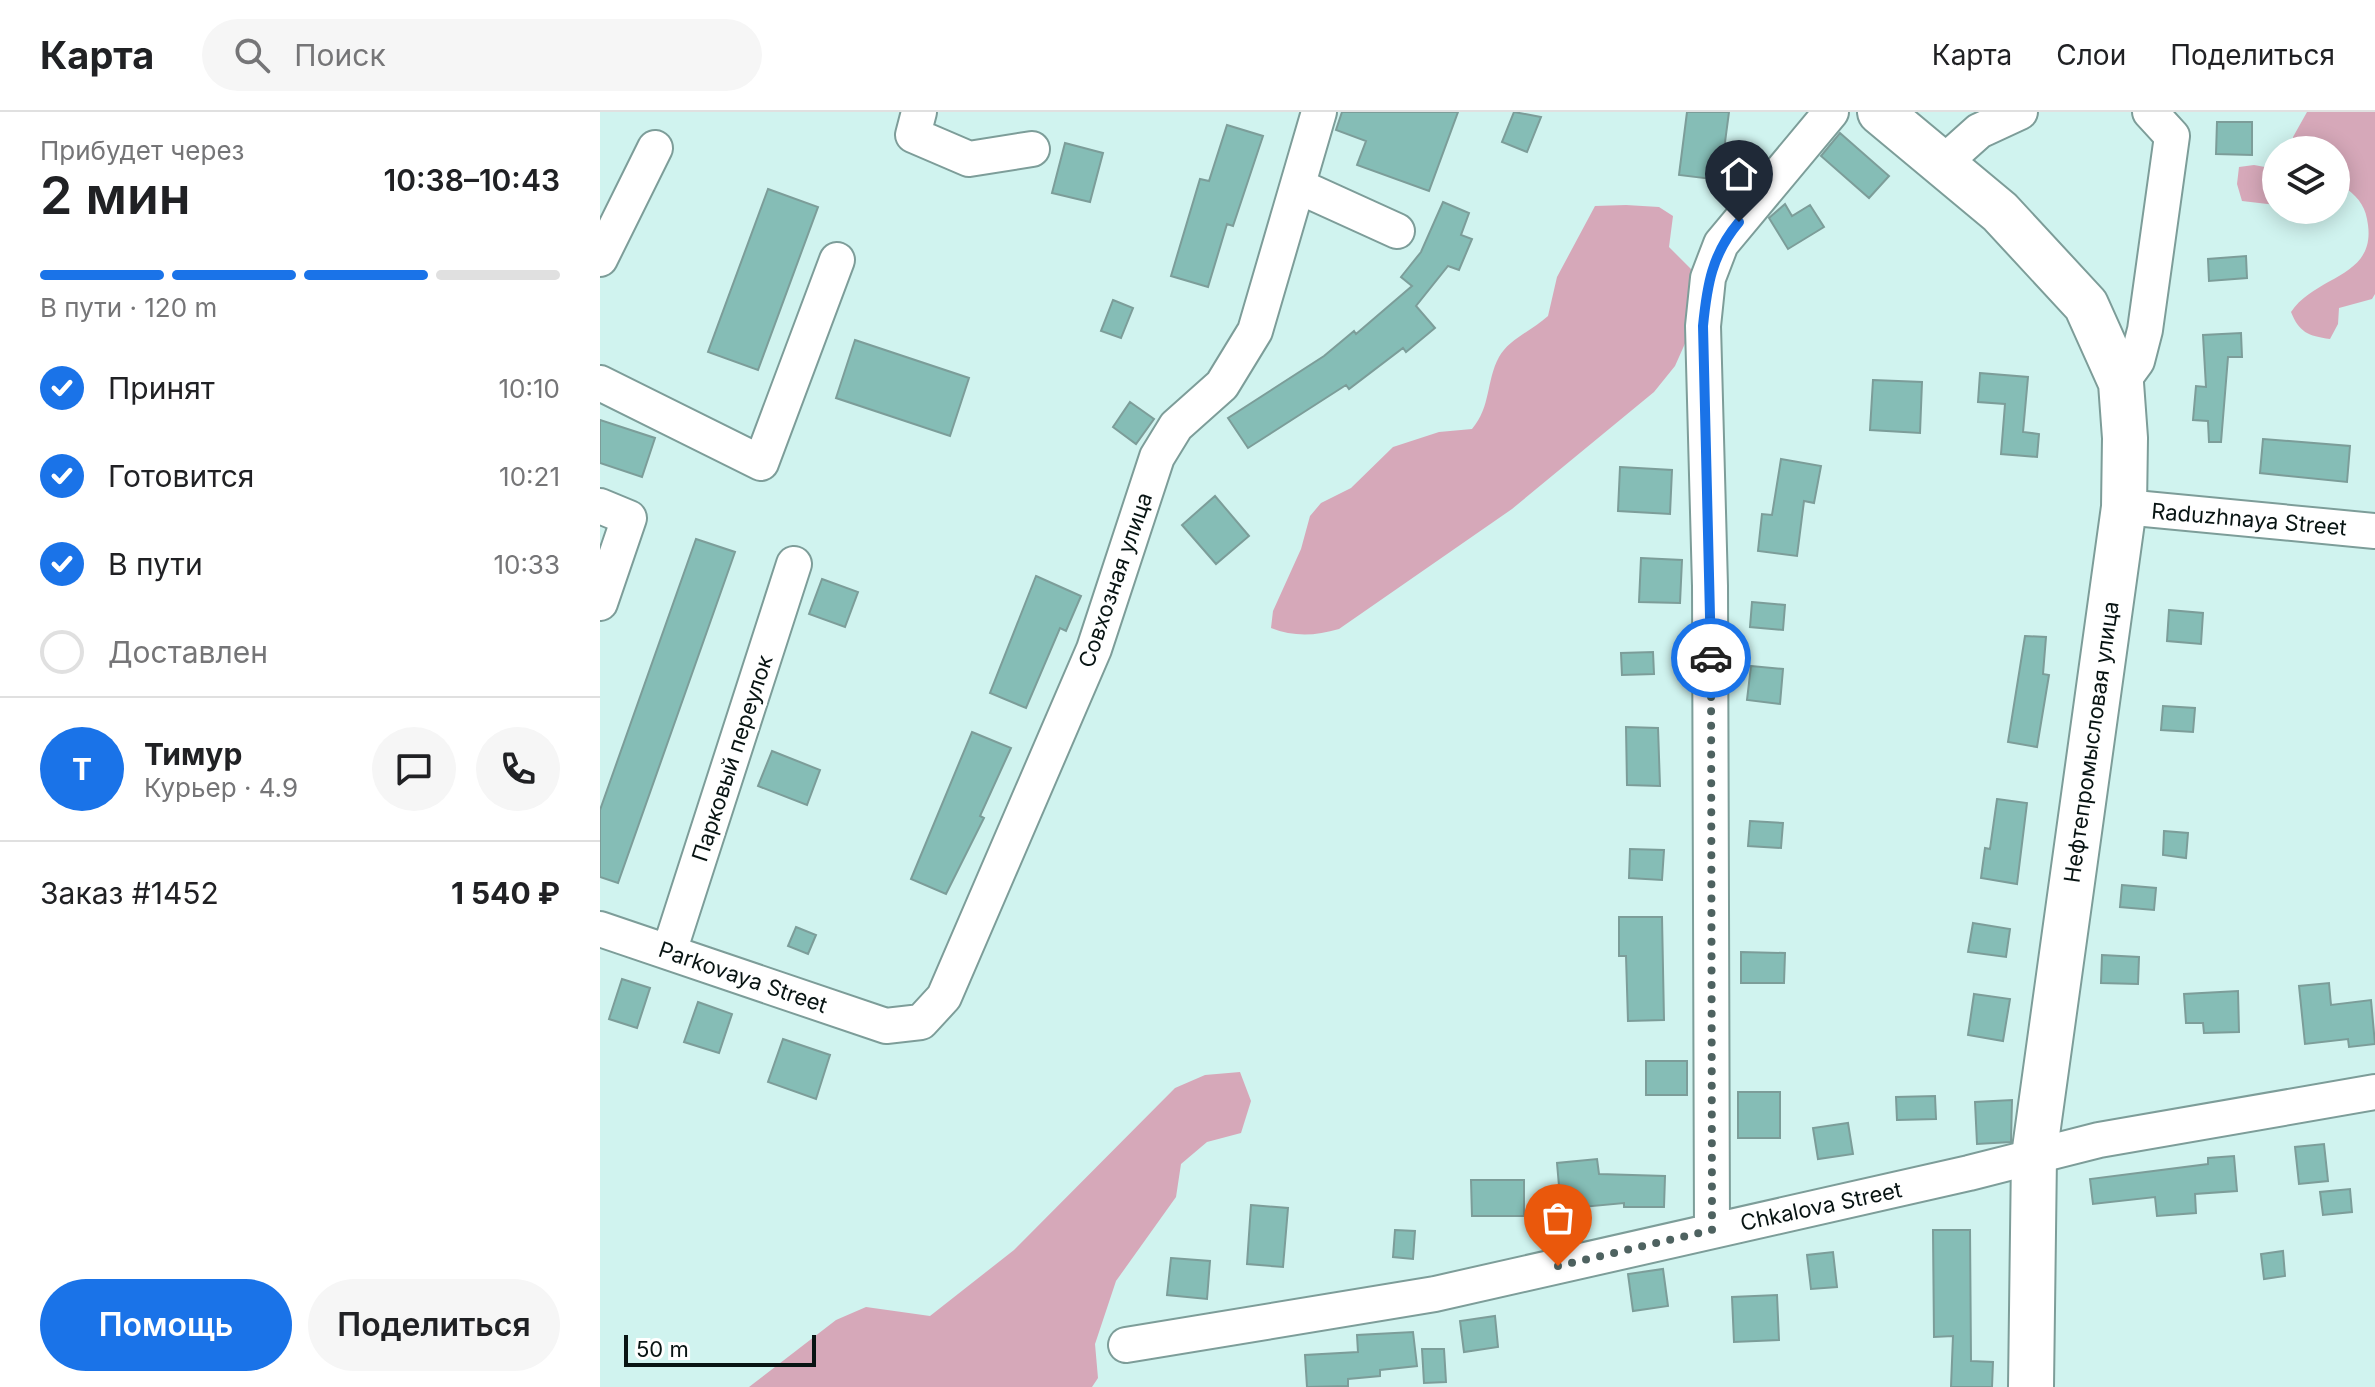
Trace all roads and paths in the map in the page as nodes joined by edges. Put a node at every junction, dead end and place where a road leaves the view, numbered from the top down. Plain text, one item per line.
1 (919, 112) edge
2 (1319, 112) edge
3 (1831, 112) edge
4 (1880, 112) edge
5 (2020, 112) edge
6 (2150, 112) edge
7 (655, 148) dead end
8 (1032, 149) dead end
9 (1941, 165) junction
10 (1298, 186) junction
11 (1397, 231) dead end
12 (600, 259) edge
13 (837, 260) dead end
14 (600, 383) edge
15 (2121, 383) junction
16 (600, 506) edge
17 (2124, 507) junction
18 (2375, 531) edge
19 (794, 564) dead end
20 (600, 603) edge
21 (600, 929) edge
22 (669, 952) junction
23 (886, 1026) joint
24 (2375, 1092) edge
25 (2034, 1156) junction
26 (1712, 1230) junction
27 (1126, 1345) dead end
28 (2031, 1387) edge

1 - 8 street
2 - 10 street, Совхозная улица
3 - 26 street
4 - 9 main road
5 - 9 street
6 - 15 street
7 - 12 street
9 - 15 main road
10 - 11 street
10 - 23 street, Совхозная улица
13 - 14 street
15 - 17 main road, Нефтепромысловая улица
16 - 20 street
17 - 18 street, Raduzhnaya Street
17 - 25 main road, Нефтепромысловая улица
19 - 22 street, Парковый переулок
21 - 22 street, Parkovaya Street
22 - 23 street, Parkovaya Street
24 - 25 street, Chkalova Street
25 - 26 street, Chkalova Street
25 - 28 main road, Нефтепромысловая улица
26 - 27 street, Chkalova Street

